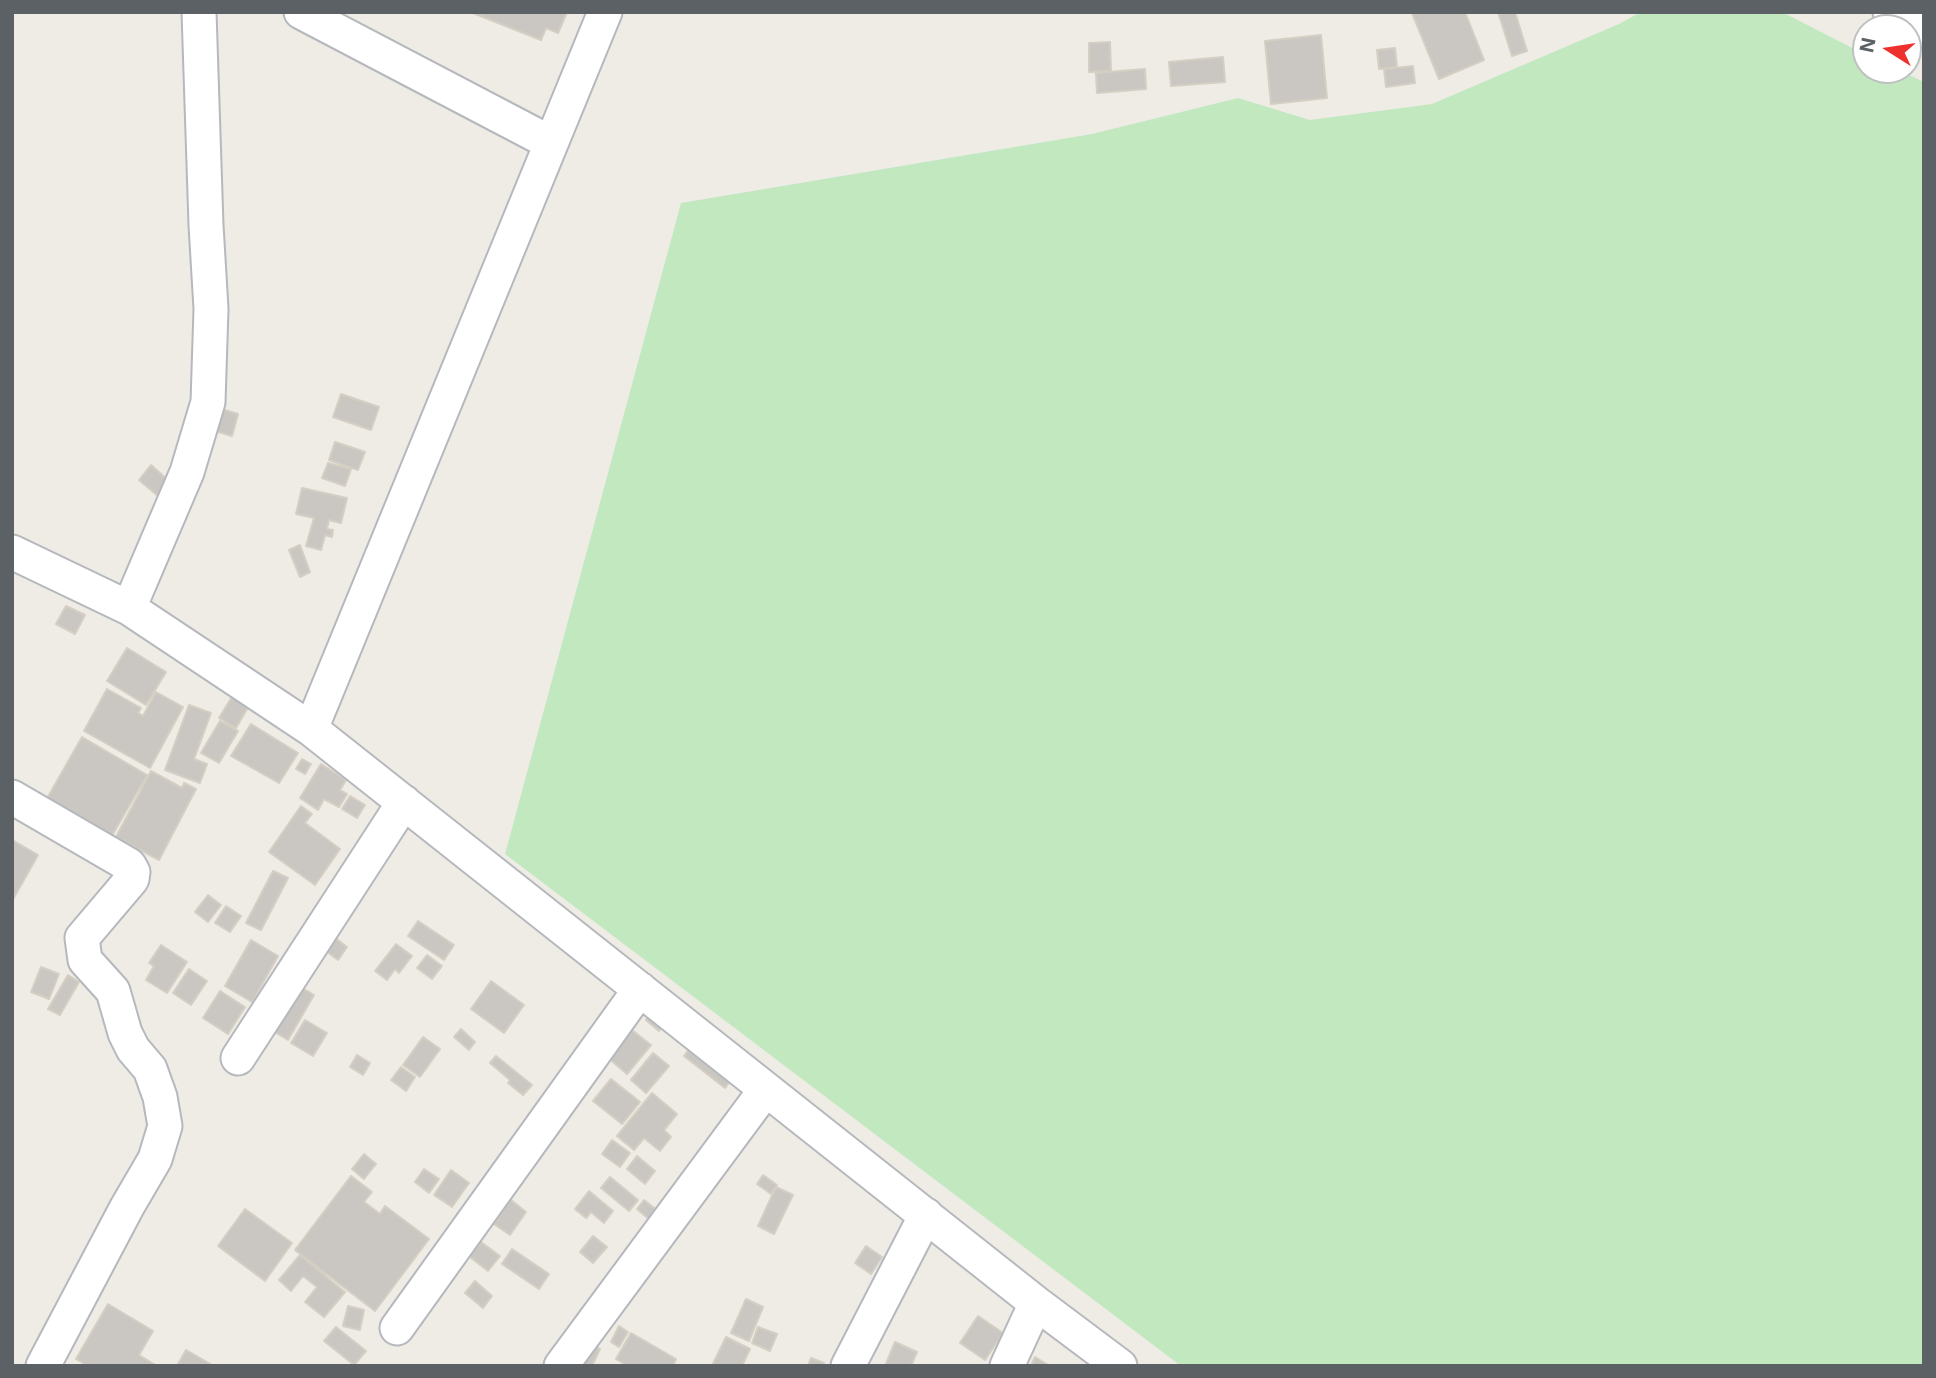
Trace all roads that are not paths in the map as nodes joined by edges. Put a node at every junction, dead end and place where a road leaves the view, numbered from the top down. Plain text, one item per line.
1 (199, 12) edge
2 (300, 12) edge
3 (605, 12) edge
4 (1890, 12) edge
5 (340, 21) edge
6 (1924, 30) edge
7 (551, 143) junction
8 (12, 552) edge
9 (129, 608) junction
10 (311, 729) junction
11 (12, 797) edge
12 (404, 802) junction
13 (640, 989) junction
14 (238, 1058) dead end
15 (766, 1089) junction
16 (926, 1215) junction
17 (1037, 1303) junction
18 (397, 1328) dead end
19 (43, 1366) edge
20 (561, 1366) edge
21 (848, 1366) edge
22 (1007, 1366) edge
23 (1120, 1366) edge

1 - 9 street
2 - 5 street
3 - 7 street
4 - 6 street
5 - 7 street
7 - 10 street
8 - 9 street
9 - 10 street
10 - 12 street
11 - 19 street
12 - 13 street
12 - 14 street
13 - 15 street
13 - 18 street
15 - 16 street
15 - 20 street
16 - 17 street
16 - 21 street
17 - 22 street
17 - 23 street

